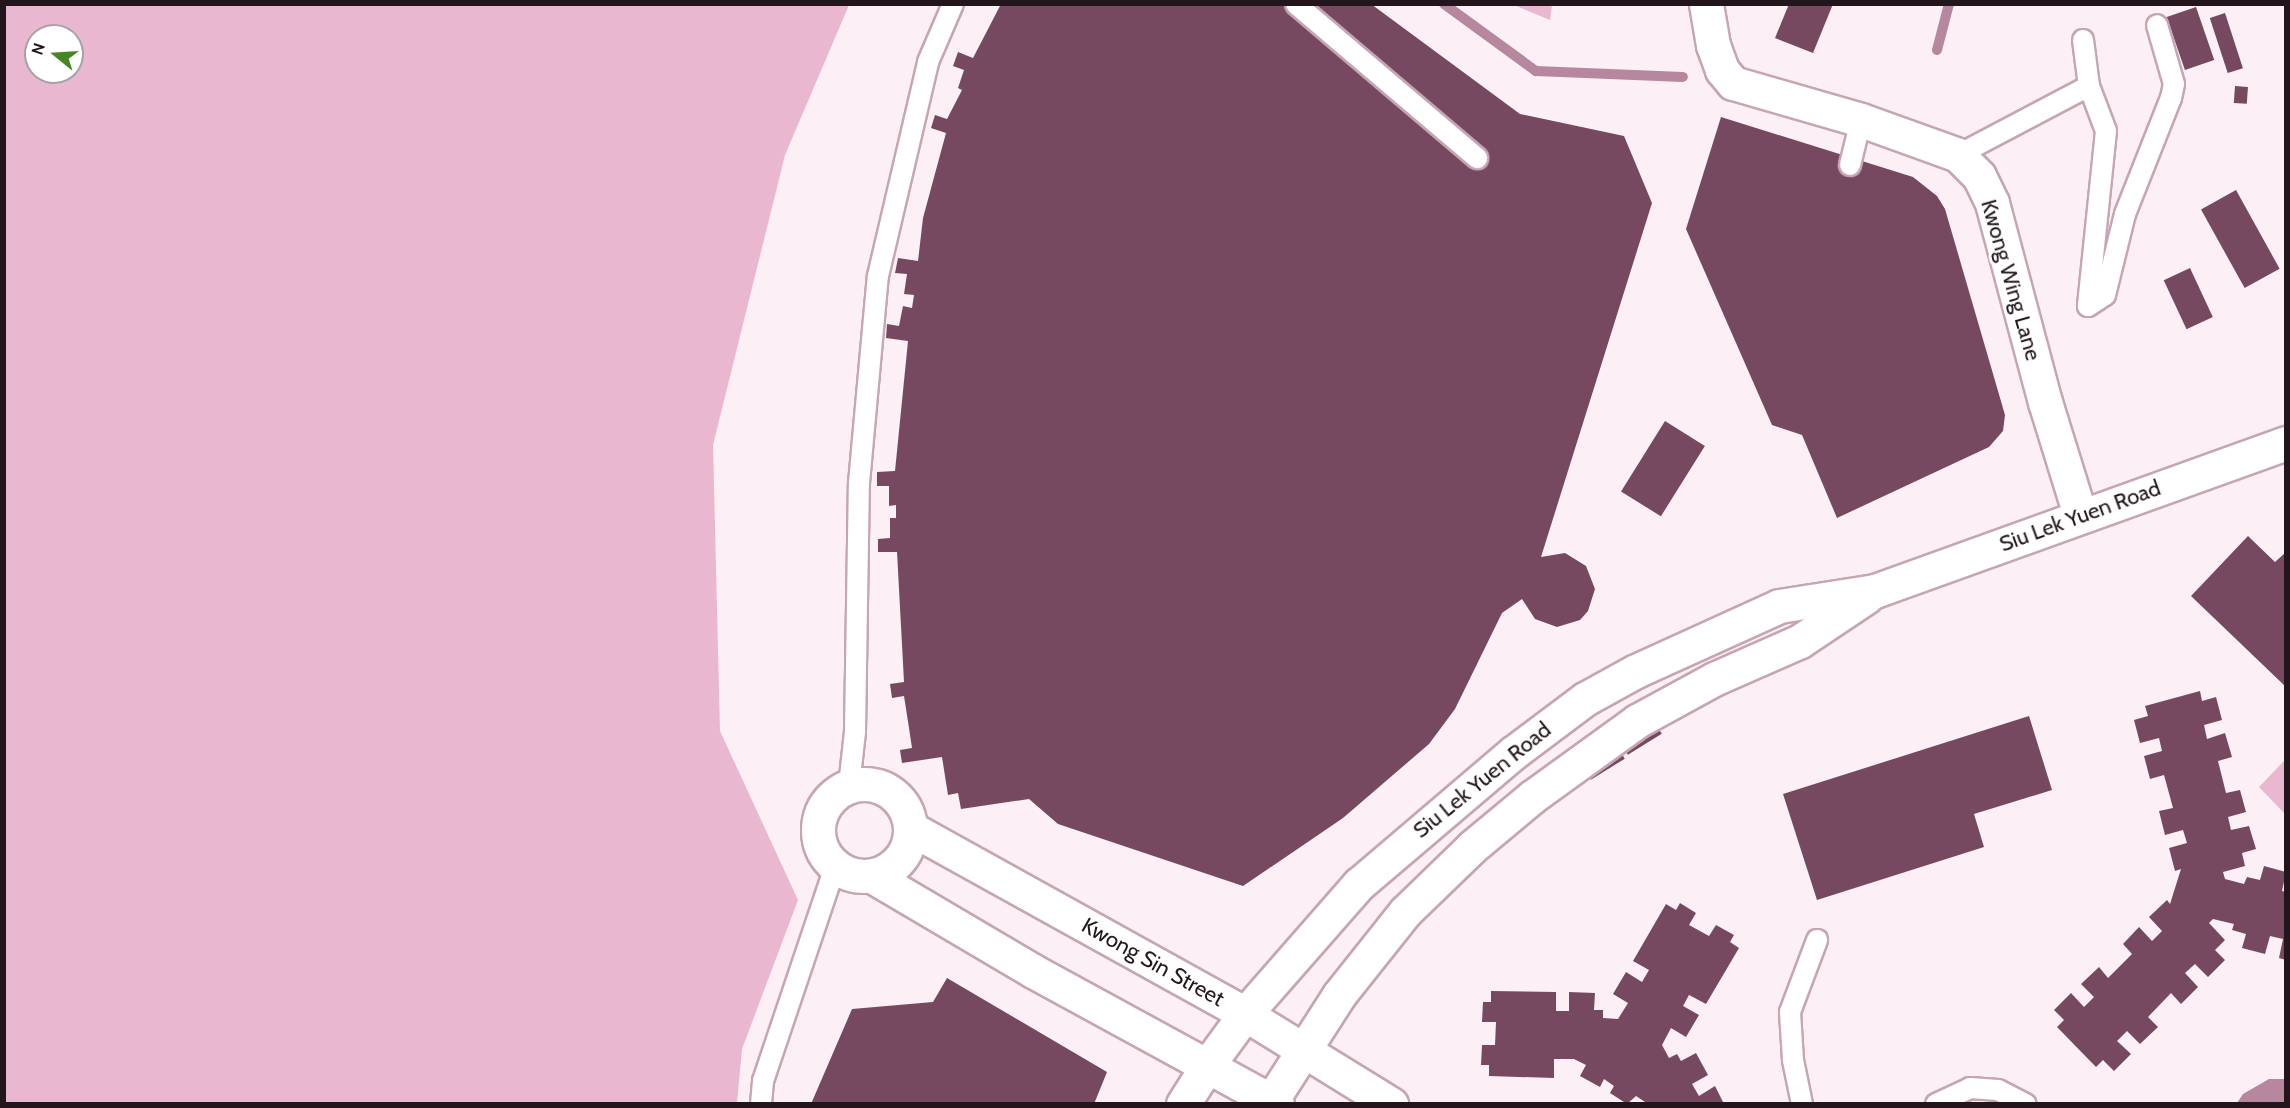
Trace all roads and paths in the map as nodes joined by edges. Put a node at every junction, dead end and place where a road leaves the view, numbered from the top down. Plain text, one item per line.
1 (952, 4) edge
2 (1296, 4) edge
3 (1706, 4) edge
4 (2157, 25) dead end
5 (2083, 40) dead end
6 (2089, 86) junction
7 (1861, 120) junction
8 (1958, 155) junction
9 (1477, 158) dead end
10 (1850, 165) dead end
11 (2286, 442) edge
12 (2080, 515) junction
13 (1875, 591) junction
14 (849, 786) junction
15 (910, 828) junction
16 (835, 867) junction
17 (872, 876) junction
18 (1817, 940) dead end
19 (1245, 1014) junction
20 (1301, 1050) junction
21 (1207, 1066) junction
22 (1272, 1103) edge
23 (761, 1104) edge
24 (1183, 1104) edge
25 (1391, 1104) edge
26 (1802, 1104) edge
27 (1936, 1104) edge
28 (2026, 1104) edge

1 - 14 lane
2 - 9 lane
3 - 7 street, Kwong Wing Lane
4 - 6 lane
5 - 6 lane
6 - 8 lane
7 - 8 street, Kwong Wing Lane
7 - 10 lane
8 - 12 street, Kwong Wing Lane
11 - 12 street, Siu Lek Yuen Road
12 - 13 street, Siu Lek Yuen Road
13 - 19 street, Siu Lek Yuen Road
13 - 20 street, Siu Lek Yuen Road
14 - 15 street
14 - 16 street
15 - 17 street
15 - 19 street, Kwong Sin Street
16 - 17 street
16 - 23 lane
17 - 21 street
18 - 26 lane
19 - 20 street, Kwong Sin Street
19 - 21 street, Siu Lek Yuen Road
20 - 22 street, Siu Lek Yuen Road
20 - 25 street, Kwong Sin Street
21 - 22 street
21 - 24 street, Siu Lek Yuen Road
27 - 28 lane

